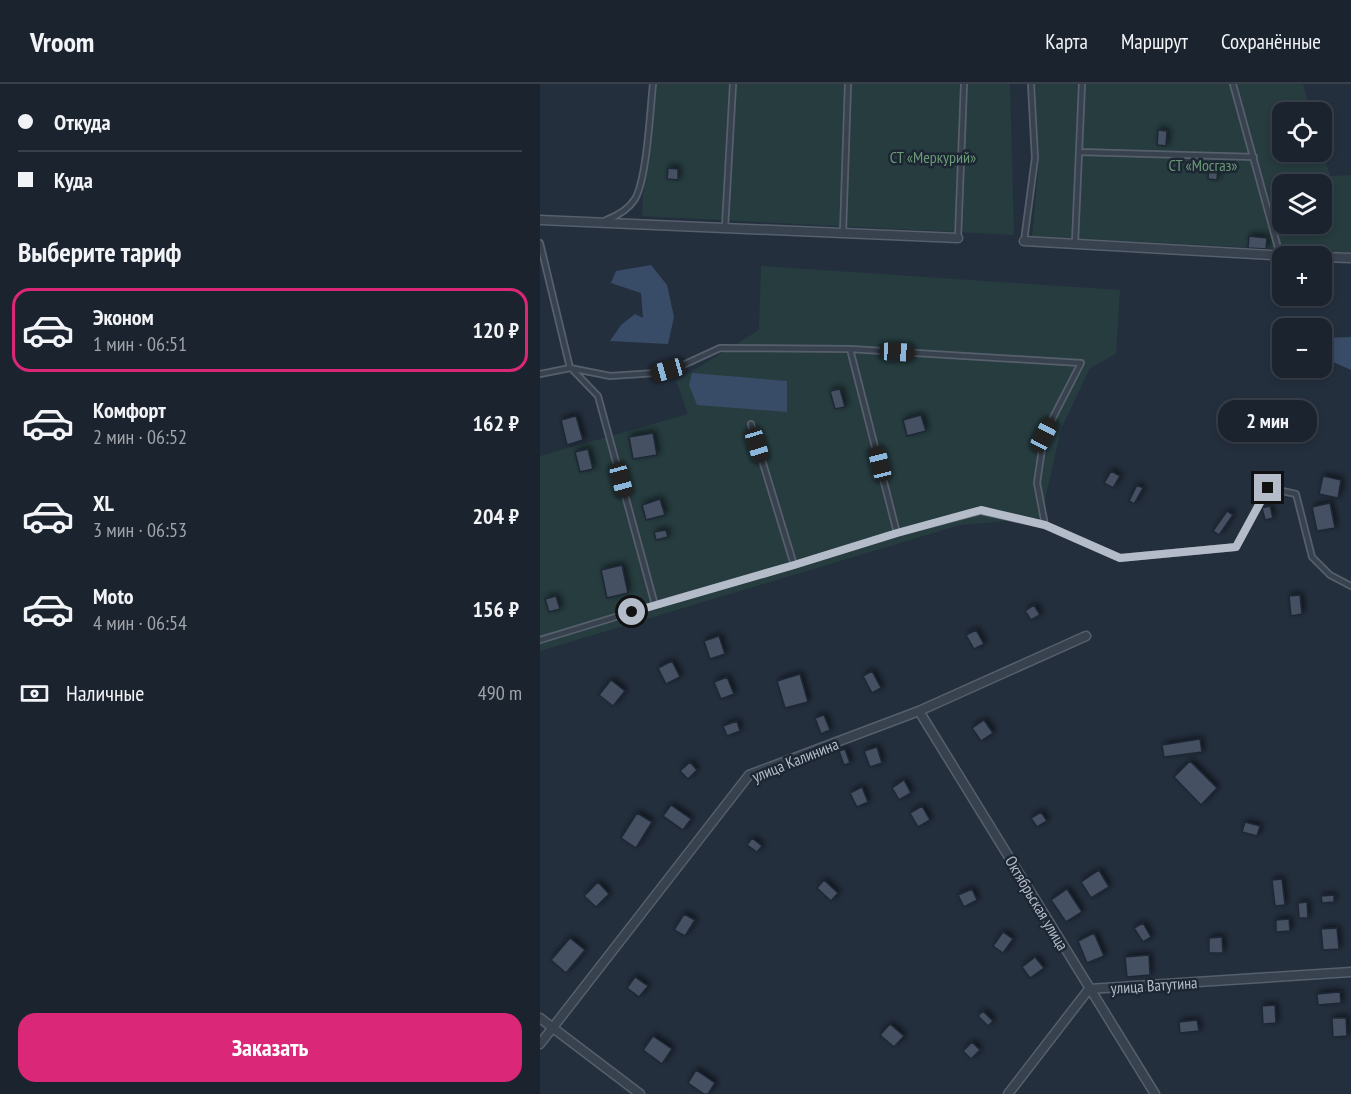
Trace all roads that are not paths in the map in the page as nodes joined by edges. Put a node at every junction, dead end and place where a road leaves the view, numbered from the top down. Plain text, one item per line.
1 (653, 84) edge
2 (733, 84) edge
3 (848, 84) edge
4 (964, 84) edge
5 (1030, 84) edge
6 (1082, 84) edge
7 (1233, 84) edge
8 (1079, 152) junction
9 (1254, 157) junction
10 (540, 219) edge
11 (603, 222) junction
12 (725, 227) junction
13 (843, 233) junction
14 (958, 238) joint
15 (1024, 241) joint
16 (540, 243) edge
17 (1075, 244) junction
18 (1281, 246) edge
19 (1272, 255) edge
20 (1332, 257) edge
21 (1351, 258) edge
22 (850, 349) junction
23 (570, 368) junction
24 (540, 374) edge
25 (750, 424) dead end
26 (1045, 525) junction
27 (897, 533) junction
28 (794, 565) junction
29 (1351, 586) edge
30 (655, 605) junction
31 (1086, 636) dead end
32 (540, 640) edge
33 (919, 711) junction
34 (1351, 972) edge
35 (1089, 989) junction
36 (540, 1018) edge
37 (554, 1029) junction
38 (540, 1044) edge
39 (640, 1094) edge
40 (1008, 1094) edge
41 (1155, 1094) edge

1 - 11 lane
2 - 12 lane
3 - 13 lane
4 - 14 lane
5 - 15 lane
6 - 8 lane
7 - 9 lane
8 - 9 lane
8 - 17 lane
9 - 18 lane
10 - 11 street
11 - 12 street
12 - 13 street
13 - 14 street
15 - 17 street
16 - 23 lane
17 - 19 street
20 - 21 street
22 - 23 lane
22 - 26 lane
22 - 27 lane
23 - 24 lane
23 - 30 lane
25 - 28 lane
26 - 27 lane
26 - 29 lane
27 - 28 lane
28 - 30 lane
30 - 32 lane
31 - 33 street, улица Калинина
33 - 35 street, Октябрьская улица
33 - 37 street, улица Калинина
34 - 35 street, улица Ватутина
35 - 40 street, улица Ватутина
35 - 41 street, Октябрьская улица
36 - 37 street
37 - 38 street, улица Калинина
37 - 39 street

